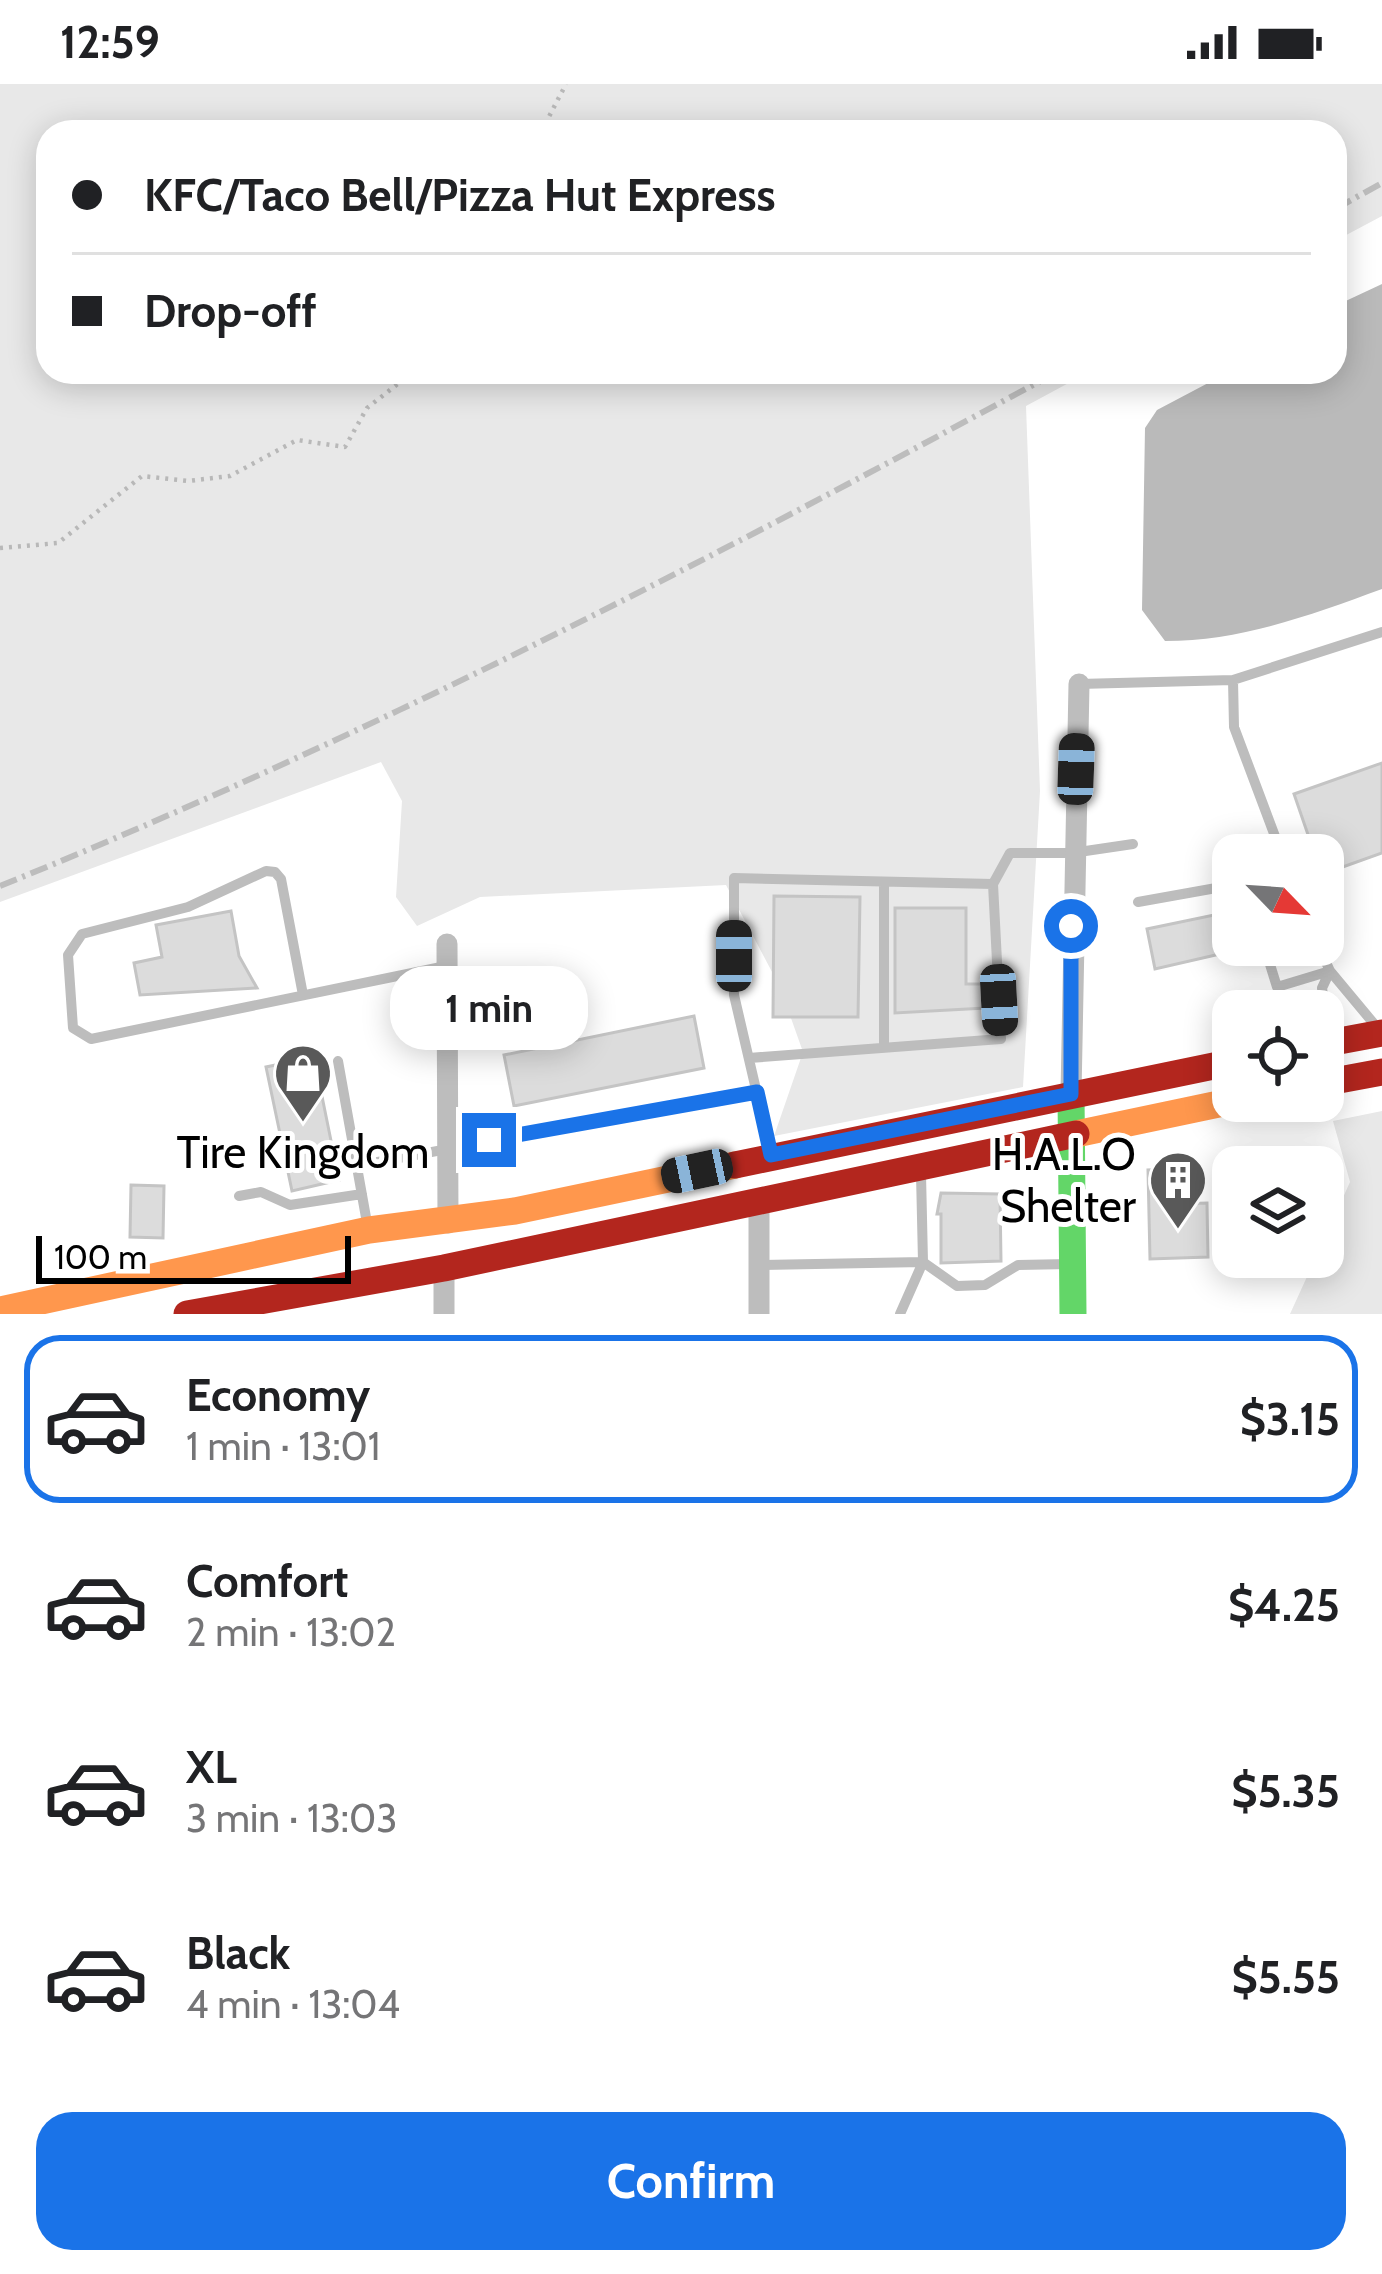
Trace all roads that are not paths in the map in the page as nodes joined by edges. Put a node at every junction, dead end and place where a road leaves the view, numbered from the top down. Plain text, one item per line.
1 (1382, 632) edge
2 (1233, 680) junction
3 (1079, 684) joint
4 (1274, 834) edge
5 (1133, 844) dead end
6 (1072, 853) junction
7 (884, 882) junction
8 (993, 884) junction
9 (1212, 889) edge
10 (1138, 902) dead end
11 (446, 955) joint
12 (1270, 966) edge
13 (1328, 966) edge
14 (1330, 971) junction
15 (1322, 990) edge
16 (304, 995) junction
17 (1382, 1033) edge
18 (1344, 1040) edge
19 (884, 1048) junction
20 (749, 1058) junction
21 (338, 1060) dead end
22 (1212, 1066) edge
23 (1382, 1072) edge
24 (1344, 1079) edge
25 (757, 1092) junction
26 (1071, 1094) junction
27 (1212, 1105) edge
28 (1070, 1133) junction
29 (445, 1148) junction
30 (771, 1155) junction
31 (921, 1165) junction
32 (356, 1166) junction
33 (362, 1194) junction
34 (239, 1196) dead end
35 (759, 1199) junction
36 (515, 1210) junction
37 (448, 1223) junction
38 (369, 1230) junction
39 (923, 1262) junction
40 (759, 1264) junction
41 (1072, 1264) junction
42 (445, 1268) junction
43 (380, 1275) junction
44 (0, 1310) edge
45 (187, 1314) edge
46 (444, 1314) edge
47 (759, 1314) edge
48 (901, 1314) edge
49 (1073, 1314) edge

1 - 2 lane
2 - 3 lane
2 - 4 lane
3 - 6 street
5 - 6 lane
6 - 8 lane
6 - 26 street
7 - 8 lane
7 - 19 lane
7 - 20 lane
8 - 19 lane
9 - 10 lane
11 - 16 lane
11 - 29 street
12 - 14 lane
13 - 14 lane
14 - 15 lane
14 - 17 lane
16 - 16 lane
17 - 18 main road
19 - 20 lane
20 - 25 lane
21 - 32 lane
22 - 26 main road
23 - 24 main road
25 - 29 lane
25 - 30 lane
26 - 28 main road
26 - 30 main road
27 - 28 main road
28 - 31 main road
28 - 41 main road
29 - 32 lane
29 - 37 street
30 - 36 main road
31 - 35 main road
31 - 39 lane
32 - 33 lane
33 - 34 lane
33 - 38 lane
35 - 40 street
35 - 42 main road
36 - 37 main road
36 - 42 main road
37 - 38 main road
37 - 43 main road
38 - 44 main road
39 - 40 lane
39 - 41 lane
39 - 48 lane
40 - 47 street
41 - 49 main road
42 - 43 main road
42 - 46 street
43 - 45 main road

